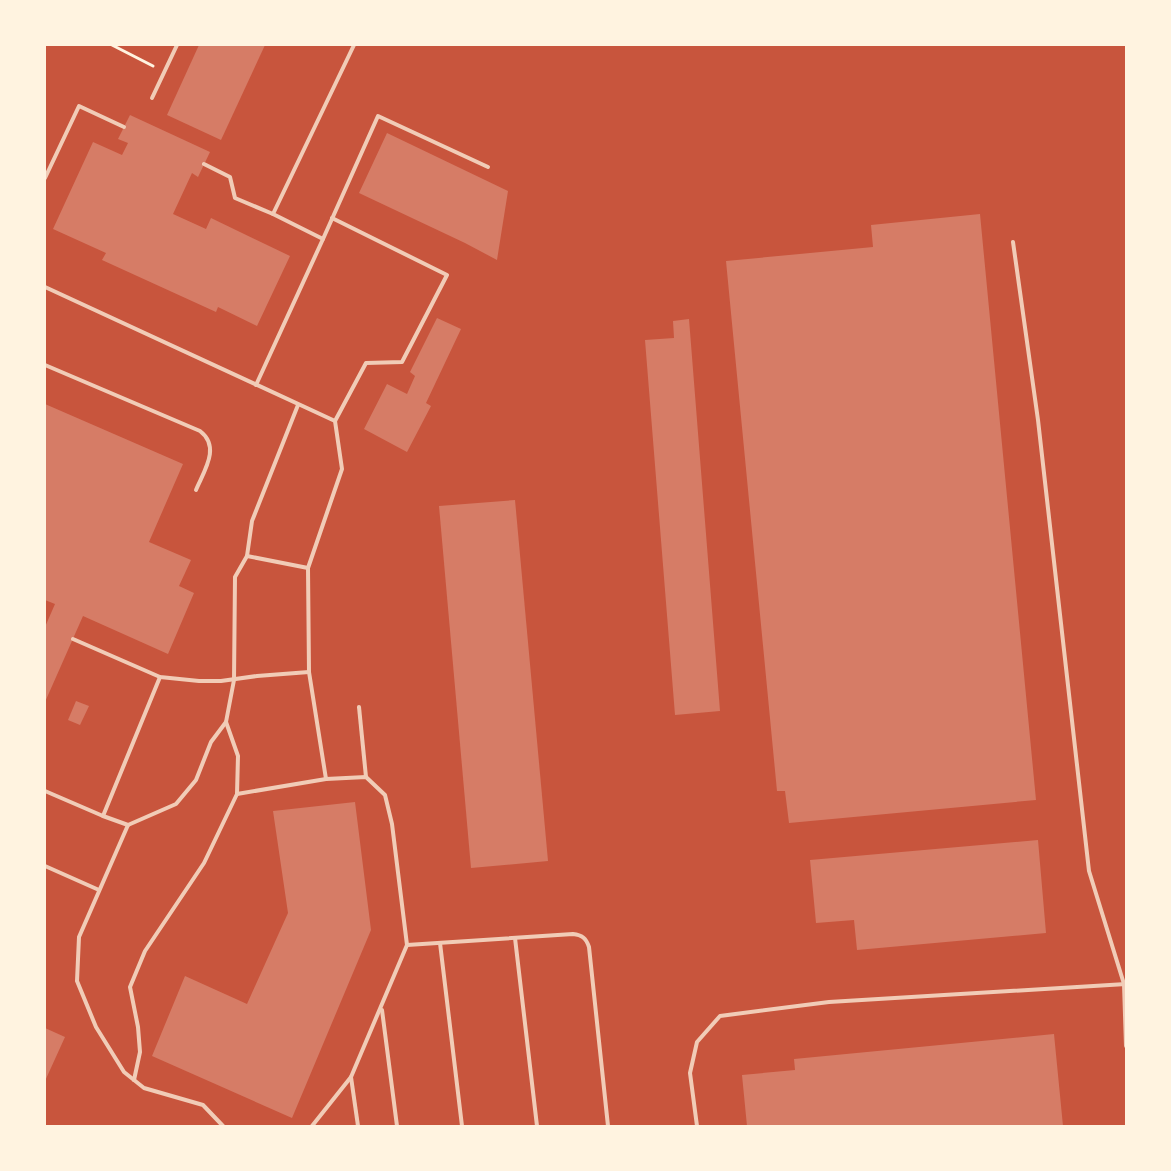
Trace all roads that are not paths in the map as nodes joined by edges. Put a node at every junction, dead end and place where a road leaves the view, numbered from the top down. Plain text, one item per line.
1 (177, 45) edge
2 (354, 45) edge
3 (152, 98) dead end
4 (124, 127) dead end
5 (204, 164) dead end
6 (488, 167) dead end
7 (45, 178) edge
8 (273, 214) junction
9 (332, 218) junction
10 (323, 239) junction
11 (1013, 242) dead end
12 (45, 287) edge
13 (45, 365) edge
14 (256, 385) junction
15 (298, 405) junction
16 (335, 421) junction
17 (196, 490) dead end
18 (246, 556) junction
19 (308, 568) junction
20 (73, 639) dead end
21 (309, 672) junction
22 (160, 677) junction
23 (234, 680) junction
24 (359, 707) dead end
25 (226, 722) junction
26 (366, 777) junction
27 (326, 779) junction
28 (45, 791) edge
29 (237, 794) junction
30 (103, 816) junction
31 (128, 825) junction
32 (45, 866) edge
33 (99, 890) junction
34 (515, 938) junction
35 (440, 943) junction
36 (407, 945) junction
37 (1125, 984) edge
38 (382, 1008) junction
39 (1126, 1046) edge
40 (352, 1077) junction
41 (134, 1080) junction
42 (224, 1126) edge
43 (312, 1126) edge
44 (358, 1126) edge
45 (397, 1126) edge
46 (462, 1126) edge
47 (538, 1126) edge
48 (608, 1126) edge
49 (697, 1126) edge

1 - 3 lane
2 - 8 lane
4 - 7 lane
5 - 8 lane
6 - 9 lane
8 - 10 lane
9 - 10 lane
9 - 16 lane
10 - 14 lane
11 - 37 lane
12 - 14 lane
13 - 17 lane
14 - 15 lane
15 - 16 lane
15 - 18 lane
16 - 19 lane
18 - 19 lane
18 - 23 lane
19 - 21 lane
20 - 22 lane
21 - 23 lane
21 - 27 lane
22 - 23 lane
22 - 30 lane
23 - 25 lane
24 - 26 lane
25 - 29 lane
25 - 31 lane
26 - 27 lane
26 - 36 lane
27 - 29 lane
28 - 30 lane
29 - 41 lane
30 - 31 lane
31 - 33 lane
32 - 33 lane
33 - 41 lane
34 - 35 lane
34 - 47 lane
34 - 48 lane
35 - 36 lane
35 - 46 lane
36 - 38 lane
37 - 39 lane
37 - 49 lane
38 - 40 lane
38 - 45 lane
40 - 43 lane
40 - 44 lane
41 - 42 lane

